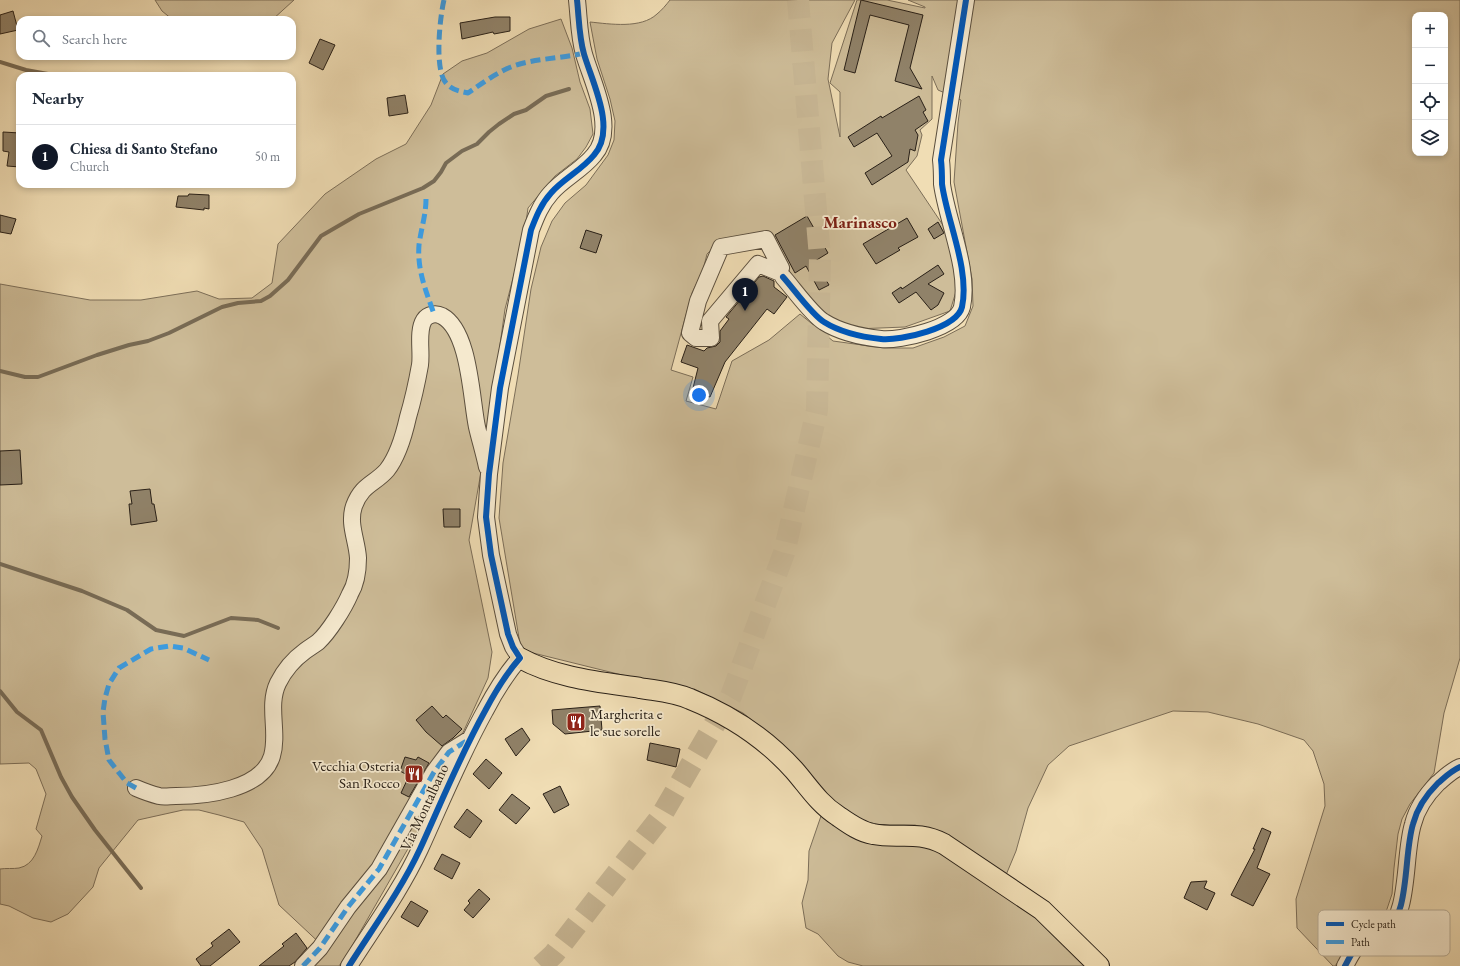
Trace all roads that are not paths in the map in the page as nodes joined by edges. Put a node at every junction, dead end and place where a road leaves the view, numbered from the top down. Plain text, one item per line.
1 (577, 0) edge
2 (966, 0) edge
3 (782, 272) junction
4 (489, 474) junction
5 (520, 658) junction
6 (470, 738) junction
7 (1460, 767) edge
8 (136, 788) dead end
9 (1398, 910) edge
10 (1351, 956) edge
11 (303, 966) edge
12 (349, 966) edge
13 (1099, 966) edge
14 (1345, 966) edge

1 - 4 street
2 - 3 street
3 - 3 street
4 - 5 street
4 - 8 street
5 - 6 street, Via Montalbano
5 - 13 main road
6 - 11 street
6 - 12 street, Via Montalbano
7 - 9 street
10 - 14 street

